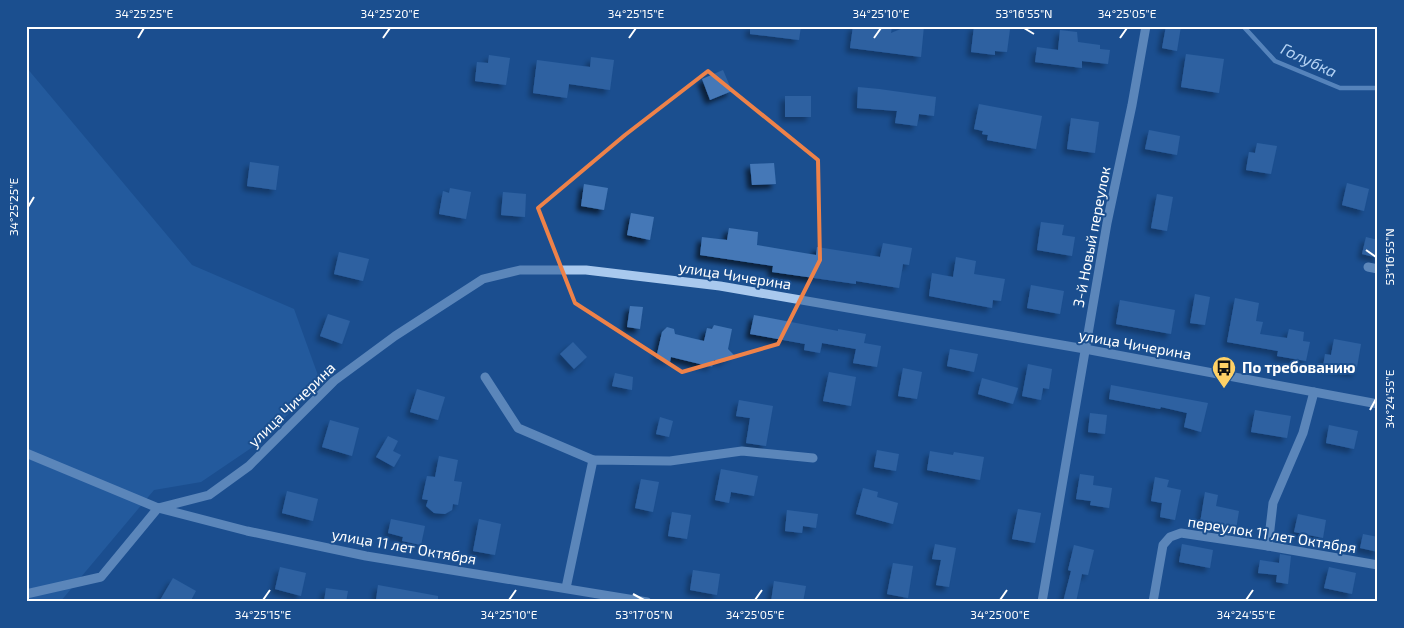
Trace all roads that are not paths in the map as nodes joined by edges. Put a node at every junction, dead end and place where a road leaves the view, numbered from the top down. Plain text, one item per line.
1 (1146, 26) edge
2 (1368, 267) dead end
3 (1378, 269) edge
4 (1085, 349) junction
5 (486, 377) dead end
6 (1314, 392) junction
7 (1378, 404) edge
8 (26, 453) edge
9 (813, 458) dead end
10 (593, 460) junction
11 (158, 508) junction
12 (1268, 546) junction
13 (1378, 565) edge
14 (566, 588) junction
15 (26, 594) edge
16 (601, 598) edge
17 (647, 602) edge
18 (1042, 602) edge
19 (1153, 602) edge

1 - 4 street, 3-й Новый переулок
2 - 3 street
4 - 6 street, улица Чичерина
4 - 11 street, улица Чичерина
4 - 18 street, 3-й Новый переулок
5 - 10 street
6 - 7 street, улица Чичерина
6 - 12 street
8 - 11 street, улица 11 лет Октября
9 - 10 street
10 - 14 street
11 - 14 street, улица 11 лет Октября
11 - 15 street
12 - 13 street, переулок 11 лет Октября
12 - 19 street, переулок 11 лет Октября
14 - 16 street, улица 11 лет Октября
16 - 17 street, улица 11 лет Октября

